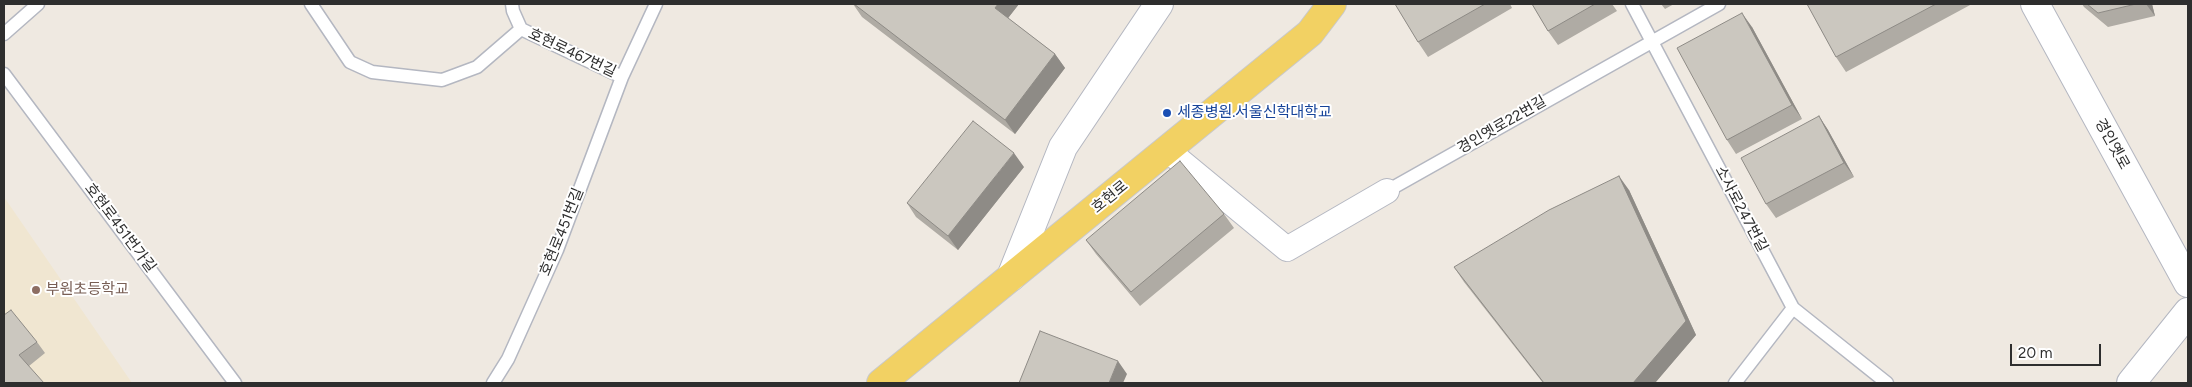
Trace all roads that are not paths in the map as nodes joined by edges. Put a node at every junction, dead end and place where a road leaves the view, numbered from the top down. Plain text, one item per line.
1 (38, 4) edge
2 (311, 4) edge
3 (512, 4) edge
4 (656, 4) edge
5 (1159, 4) edge
6 (1332, 4) edge
7 (1632, 4) edge
8 (1719, 4) edge
9 (2035, 4) edge
10 (521, 29) junction
11 (4, 34) edge
12 (1652, 40) junction
13 (4, 74) edge
14 (622, 77) junction
15 (1167, 150) junction
16 (1387, 191) joint
17 (1011, 277) junction
18 (2188, 284) edge
19 (1793, 308) junction
20 (2188, 312) edge
21 (235, 383) edge
22 (493, 383) edge
23 (881, 383) edge
24 (1735, 383) edge
25 (1887, 383) edge
26 (2131, 383) edge

1 - 11 lane
2 - 10 lane, 호현로467번길
3 - 10 lane, 호현로467번길
4 - 14 lane, 호현로451번길
5 - 17 street
6 - 15 main road, 호현로
7 - 12 lane, 소사로247번길
8 - 12 lane, 경인옛로22번길
9 - 18 street, 경인옛로
10 - 14 lane, 호현로467번길
12 - 16 lane, 경인옛로22번길
12 - 19 lane, 소사로247번길
13 - 21 lane, 호현로451번가길
14 - 22 lane, 호현로451번길
15 - 16 street, 경인옛로22번길
15 - 17 main road, 호현로
17 - 23 main road, 호현로
19 - 24 lane
19 - 25 lane, 소사로247번길
20 - 26 street

